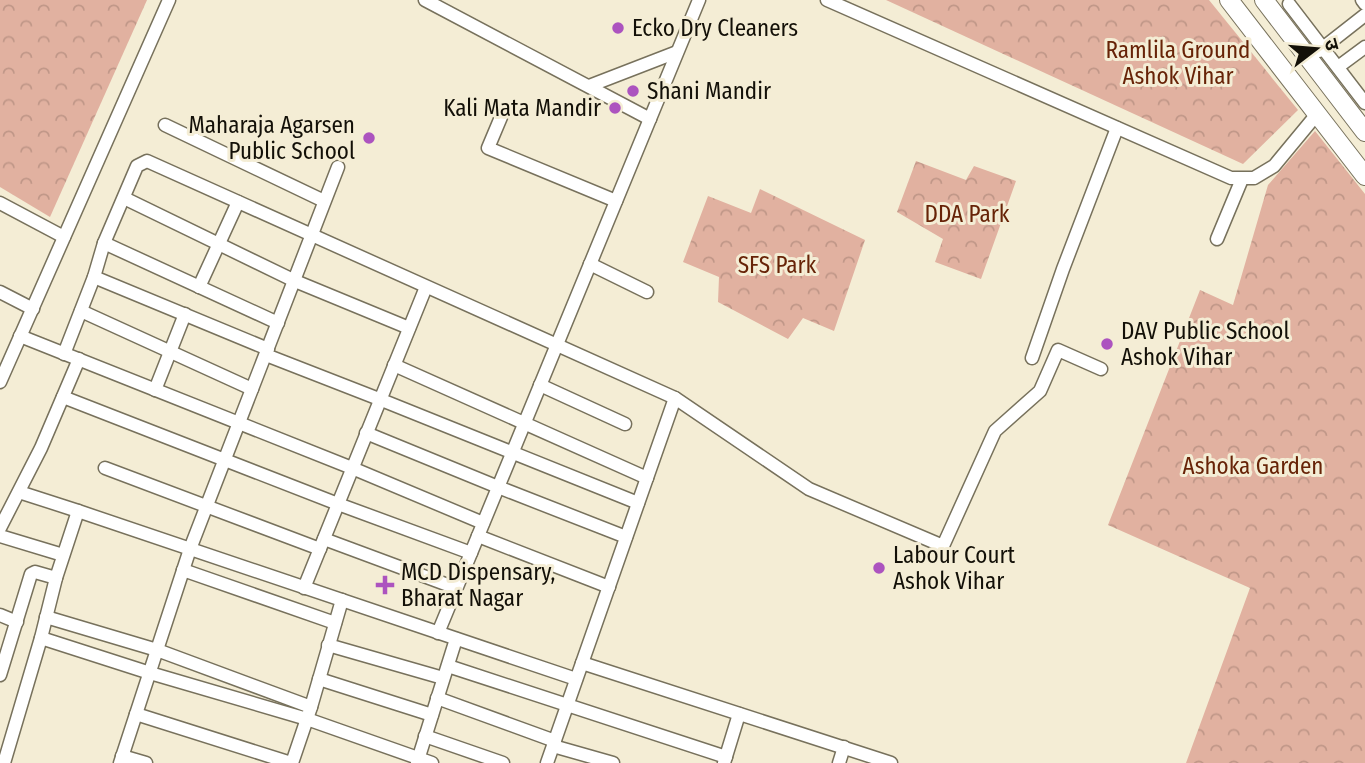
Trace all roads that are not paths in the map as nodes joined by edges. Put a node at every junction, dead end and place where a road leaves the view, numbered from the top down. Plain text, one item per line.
1 (169, 0) edge
2 (425, 0) edge
3 (699, 0) edge
4 (827, 0) edge
5 (1229, 0) edge
6 (1264, 0) edge
7 (1362, 0) edge
8 (1289, 4) dead end
9 (1365, 4) edge
10 (1365, 15) edge
11 (1365, 47) edge
12 (677, 52) junction
13 (1316, 53) junction
14 (1338, 67) junction
15 (589, 86) junction
16 (1365, 103) edge
17 (504, 110) dead end
18 (1317, 114) junction
19 (650, 118) junction
20 (1362, 123) edge
21 (165, 125) dead end
22 (1117, 128) junction
23 (338, 167) dead end
24 (1365, 176) edge
25 (1242, 179) junction
26 (124, 198) junction
27 (324, 201) junction
28 (616, 201) junction
29 (238, 202) junction
30 (0, 203) edge
31 (313, 234) junction
32 (64, 237) junction
33 (1217, 239) dead end
34 (104, 243) junction
35 (219, 243) junction
36 (590, 264) junction
37 (94, 277) junction
38 (295, 281) junction
39 (199, 287) junction
40 (426, 287) junction
41 (0, 292) edge
42 (647, 292) dead end
43 (33, 309) junction
44 (81, 311) junction
45 (185, 314) junction
46 (278, 323) junction
47 (409, 328) junction
48 (20, 336) junction
49 (556, 345) junction
50 (171, 351) junction
51 (267, 352) junction
52 (64, 354) junction
53 (1032, 358) dead end
54 (79, 359) junction
55 (394, 365) junction
56 (1101, 369) dead end
57 (0, 382) edge
58 (540, 385) junction
59 (252, 389) junction
60 (155, 390) junction
61 (63, 397) junction
62 (675, 398) junction
63 (379, 399) junction
64 (239, 423) junction
65 (524, 423) junction
66 (625, 424) dead end
67 (366, 433) junction
68 (512, 452) junction
69 (225, 459) junction
70 (106, 468) dead end
71 (352, 468) junction
72 (647, 478) junction
73 (498, 487) junction
74 (19, 492) junction
75 (638, 503) junction
76 (6, 504) edge
77 (338, 504) junction
78 (207, 506) junction
79 (78, 510) junction
80 (0, 528) edge
81 (481, 529) junction
82 (0, 536) edge
83 (626, 537) junction
84 (322, 544) junction
85 (190, 549) junction
86 (471, 553) junction
87 (63, 555) junction
88 (183, 570) junction
89 (56, 578) junction
90 (609, 587) junction
91 (304, 588) junction
92 (456, 588) junction
93 (342, 600) junction
94 (0, 615) edge
95 (46, 617) junction
96 (17, 622) junction
97 (335, 623) junction
98 (438, 633) junction
99 (41, 638) junction
100 (456, 639) junction
101 (328, 645) junction
102 (157, 650) junction
103 (582, 663) junction
104 (446, 672) junction
105 (149, 673) junction
106 (0, 675) edge
107 (319, 679) junction
108 (576, 679) junction
109 (437, 698) junction
110 (567, 706) junction
111 (309, 713) junction
112 (136, 714) junction
113 (739, 714) junction
114 (432, 715) junction
115 (425, 736) junction
116 (554, 743) junction
117 (844, 747) junction
118 (121, 759) edge
119 (595, 760) edge
120 (725, 760) edge
121 (418, 761) edge
122 (4, 763) edge
123 (146, 763) edge
124 (292, 763) edge
125 (432, 763) edge
126 (503, 763) edge
127 (547, 763) edge
128 (613, 763) edge
129 (839, 763) edge
130 (891, 763) edge

1 - 32 street
2 - 15 street
3 - 12 street
4 - 22 street
5 - 18 main road
6 - 13 main road
7 - 9 street
8 - 13 street
10 - 13 street
11 - 14 street
12 - 15 street
12 - 19 street
13 - 14 street
13 - 20 main road
14 - 16 street
15 - 19 street
17 - 28 street
18 - 24 main road
18 - 25 street
19 - 28 street
21 - 27 street
22 - 25 street
22 - 53 street
23 - 27 street
25 - 33 street
26 - 29 street
26 - 34 street
26 - 35 street
27 - 31 street
28 - 36 street
29 - 31 street
29 - 35 street
30 - 32 street
31 - 38 street
31 - 40 street
32 - 43 street
34 - 37 street
34 - 39 street
35 - 38 street
35 - 39 street
36 - 42 street
36 - 49 street
37 - 44 street
37 - 45 street
38 - 46 street
38 - 47 street
39 - 46 street
40 - 47 street
40 - 49 street
41 - 43 street
43 - 48 street
44 - 50 street
44 - 52 street
45 - 50 street
45 - 51 street
46 - 51 street
47 - 55 street
48 - 52 street
48 - 57 street
49 - 58 street
49 - 62 street
50 - 59 street
50 - 60 street
51 - 59 street
51 - 63 street
52 - 54 street
54 - 60 street
54 - 61 street
55 - 63 street
55 - 65 street
56 - 62 street
58 - 65 street
58 - 66 street
59 - 64 street
60 - 64 street
61 - 69 street
61 - 74 street
62 - 72 street
63 - 67 street
63 - 68 street
64 - 69 street
64 - 71 street
65 - 68 street
65 - 72 street
67 - 71 street
67 - 73 street
68 - 73 street
68 - 75 street
69 - 77 street
69 - 78 street
70 - 78 street
71 - 77 street
71 - 81 street
72 - 75 street
73 - 81 street
73 - 83 street
74 - 76 street
74 - 79 street
75 - 83 street
76 - 80 street
77 - 84 street
77 - 86 street
78 - 84 street
78 - 85 street
79 - 85 street
79 - 87 street
81 - 86 street
81 - 90 street
82 - 87 street
83 - 90 street
84 - 91 street
84 - 92 street
85 - 88 street
85 - 91 street
86 - 92 street
87 - 89 street
88 - 97 street
88 - 102 street
89 - 95 street
89 - 96 street
90 - 103 street
91 - 93 street
92 - 98 street
93 - 97 street
93 - 98 street
94 - 96 street
95 - 99 street
95 - 102 street
96 - 106 street
97 - 101 street
98 - 100 street
99 - 105 street
99 - 122 street
100 - 104 street
100 - 108 street
101 - 104 street
101 - 107 street
102 - 105 street
102 - 111 street
103 - 108 street
103 - 113 street
104 - 109 street
104 - 110 street
105 - 111 street
105 - 112 street
107 - 111 street
107 - 114 street
108 - 110 street
109 - 114 street
109 - 116 street
110 - 116 street
110 - 120 street
111 - 121 street
111 - 124 street
112 - 118 street
112 - 124 street
113 - 117 street
113 - 120 street
114 - 115 street
115 - 121 street
115 - 126 street
116 - 119 street
116 - 127 street
117 - 129 street
117 - 130 street
118 - 123 street
119 - 128 street
121 - 125 street

